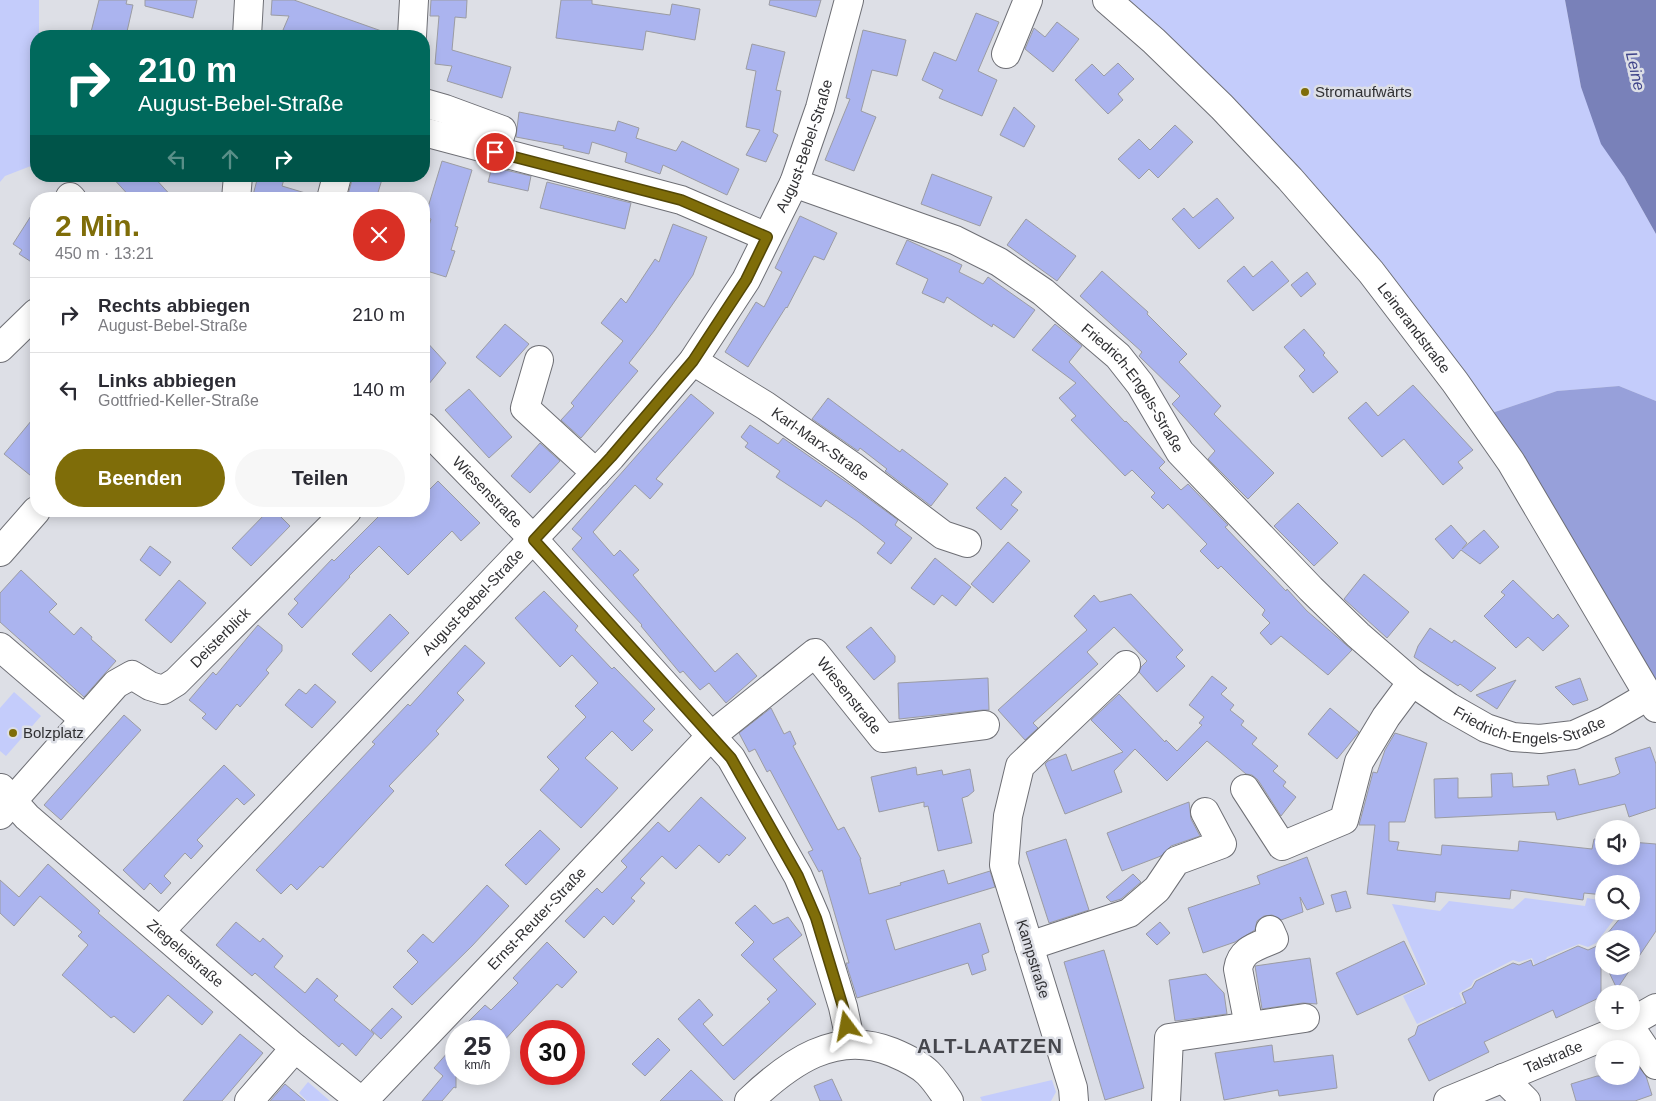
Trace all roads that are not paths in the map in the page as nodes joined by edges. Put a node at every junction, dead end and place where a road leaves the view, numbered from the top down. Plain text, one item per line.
1 (249, 0) edge
2 (414, 0) edge
3 (849, 0) edge
4 (1028, 0) edge
5 (1107, 0) edge
6 (247, 30) edge
7 (412, 30) edge
8 (1006, 54) dead end
9 (430, 104) edge
10 (430, 134) edge
11 (495, 152) junction
12 (794, 183) junction
13 (767, 237) junction
14 (30, 319) edge
15 (0, 348) edge
16 (539, 360) dead end
17 (693, 361) junction
18 (430, 436) edge
19 (596, 473) junction
20 (31, 517) edge
21 (341, 517) edge
22 (955, 539) dead end
23 (534, 540) junction
24 (0, 552) edge
25 (0, 647) edge
26 (1126, 664) dead end
27 (1412, 682) junction
28 (1652, 702) edge
29 (84, 719) junction
30 (984, 725) dead end
31 (711, 736) junction
32 (1245, 789) dead end
33 (4, 800) edge
34 (1205, 812) dead end
35 (1270, 930) dead end
36 (160, 931) junction
37 (1029, 946) junction
38 (1656, 1008) edge
39 (1640, 1017) edge
40 (1305, 1018) dead end
41 (1249, 1026) junction
42 (1617, 1030) edge
43 (1632, 1030) edge
44 (851, 1044) junction
45 (295, 1048) junction
46 (1656, 1065) edge
47 (1503, 1078) junction
48 (249, 1101) edge
49 (362, 1101) edge
50 (749, 1101) edge
51 (949, 1101) edge
52 (1074, 1101) edge
53 (1166, 1101) edge
54 (1448, 1101) edge
55 (1526, 1101) edge

1 - 6 street
2 - 7 street
3 - 12 street, August-Bebel-Straße
4 - 8 street
5 - 28 street, Leinerandstraße
9 - 11 street
10 - 11 street
11 - 13 street
12 - 13 street, August-Bebel-Straße
12 - 27 street, Friedrich-Engels-Straße
13 - 17 street, August-Bebel-Straße
14 - 15 street
16 - 19 street
17 - 19 street, August-Bebel-Straße
17 - 22 street, Karl-Marx-Straße
18 - 23 street, Wiesenstraße
19 - 23 street, August-Bebel-Straße
20 - 24 street
21 - 29 street, Deisterblick
23 - 31 street, Wiesenstraße
23 - 36 street, August-Bebel-Straße
25 - 29 street
26 - 37 street, Kampstraße
27 - 28 street, Friedrich-Engels-Straße
27 - 32 street
29 - 33 street
30 - 31 street, Wiesenstraße
31 - 44 street, Wiesenstraße
31 - 49 street, Ernst-Reuter-Straße
33 - 36 street, Ziegeleistraße
34 - 37 street
35 - 41 street
36 - 45 street, Ziegeleistraße
37 - 52 street, Kampstraße
38 - 39 street, Talstraße
40 - 41 street
41 - 53 street
42 - 47 street, Talstraße
43 - 46 street
44 - 50 street
44 - 51 street
45 - 48 street
45 - 49 street, Ziegeleistraße
47 - 54 street, Talstraße
47 - 55 street

